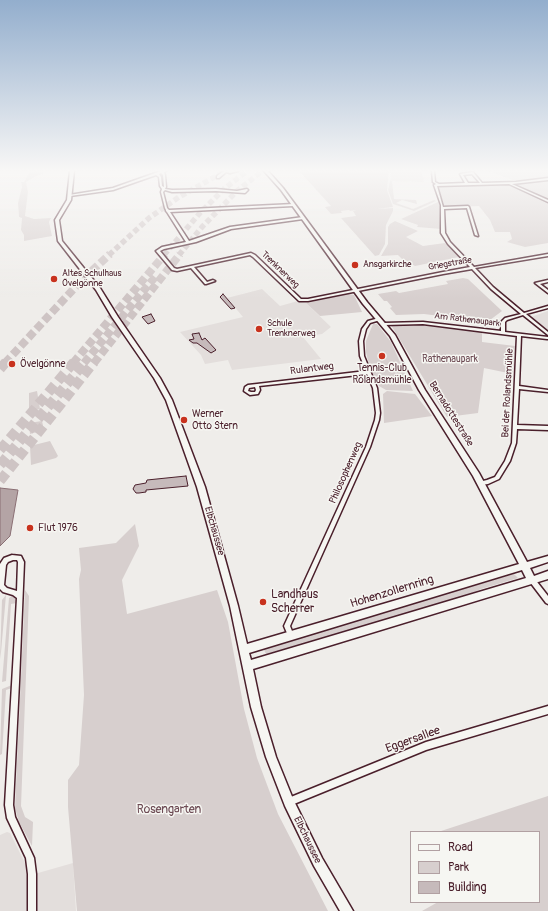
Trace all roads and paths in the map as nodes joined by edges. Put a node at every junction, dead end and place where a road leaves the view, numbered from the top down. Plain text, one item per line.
1 (61, 214) edge
2 (169, 214) edge
3 (300, 214) edge
4 (442, 214) edge
5 (470, 214) edge
6 (303, 218) junction
7 (477, 235) dead end
8 (188, 242) junction
9 (548, 256) edge
10 (192, 267) junction
11 (474, 268) junction
12 (203, 279) dead end
13 (548, 281) edge
14 (356, 291) junction
15 (548, 292) edge
16 (548, 307) edge
17 (523, 314) junction
18 (381, 322) junction
19 (503, 333) junction
20 (519, 335) junction
21 (548, 337) edge
22 (369, 372) junction
23 (257, 385) dead end
24 (517, 387) junction
25 (548, 391) edge
26 (516, 427) junction
27 (548, 428) edge
28 (481, 484) junction
29 (548, 559) edge
30 (524, 566) junction
31 (548, 575) edge
32 (532, 580) junction
33 (20, 598) junction
34 (548, 601) edge
35 (291, 636) junction
36 (243, 650) junction
37 (247, 666) junction
38 (548, 710) edge
39 (288, 802) junction
40 (32, 911) edge
41 (347, 911) edge

1 - 36 main road, Elbchaussee
2 - 8 street
3 - 6 main road, Bernadottestraße
4 - 11 street
5 - 7 street
6 - 8 street, Trenknerweg
6 - 14 main road, Bernadottestraße
8 - 10 street, Trenknerweg
9 - 11 street, Griegstraße
10 - 12 street
10 - 14 street, Trenknerweg
11 - 14 street, Griegstraße
11 - 17 street
13 - 15 street
14 - 18 main road, Bernadottestraße
16 - 17 street
17 - 19 street
17 - 21 street
18 - 19 street, Am Rathenaupark
18 - 22 street, Philosophenweg
18 - 28 main road, Bernadottestraße
19 - 20 street, Am Rathenaupark
20 - 21 street, Am Rathenaupark
20 - 24 street, Bei der Rolandsmühle
22 - 23 street, Rulantweg
22 - 35 street, Philosophenweg
24 - 25 street
24 - 26 street, Bei der Rolandsmühle
26 - 27 street
26 - 28 street, Bei der Rolandsmühle
28 - 30 main road, Bernadottestraße
29 - 30 main road, Hohenzollernring
30 - 32 main road, Bernadottestraße
30 - 35 main road, Hohenzollernring
31 - 32 main road
32 - 34 street, Bernadottestraße
32 - 37 main road
33 - 33 street
33 - 40 street
35 - 36 main road, Hohenzollernring
36 - 37 main road, Elbchaussee
37 - 39 main road, Elbchaussee
38 - 39 street, Eggersallee
39 - 41 main road, Elbchaussee

